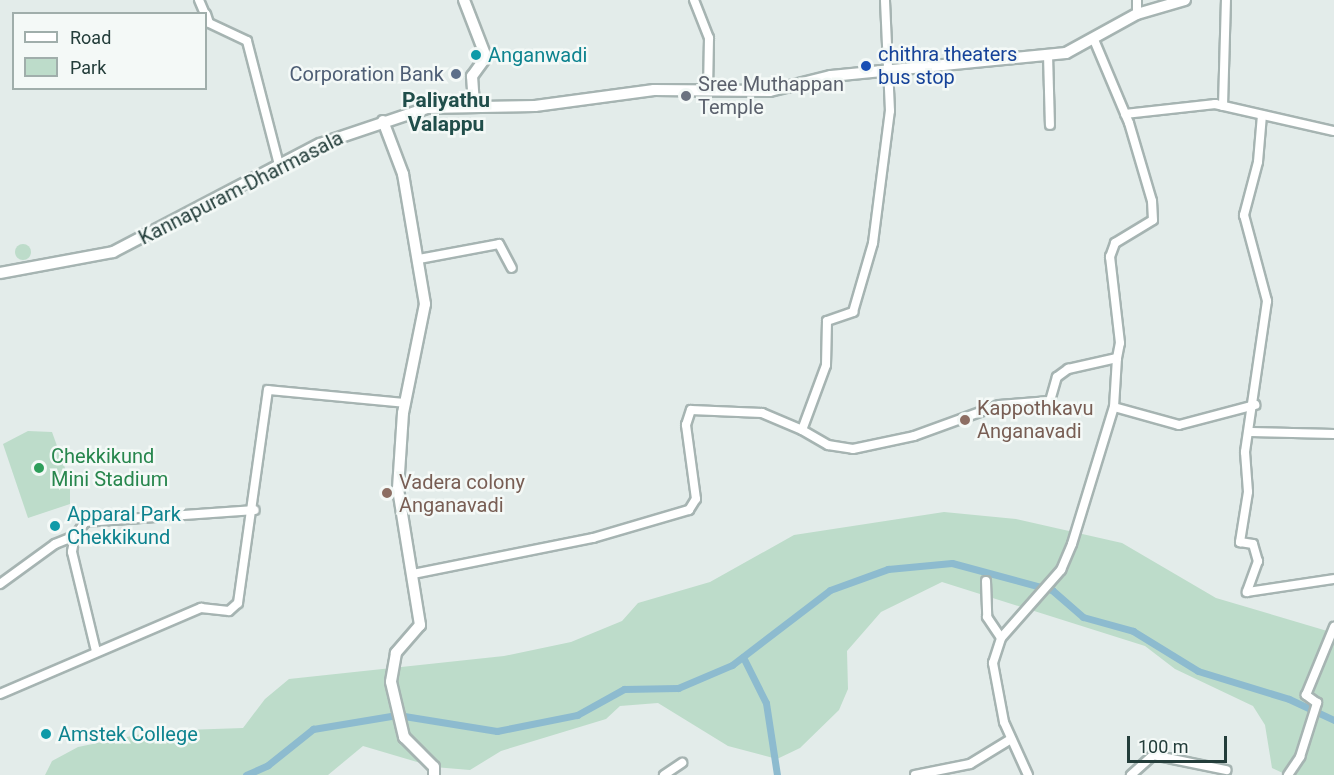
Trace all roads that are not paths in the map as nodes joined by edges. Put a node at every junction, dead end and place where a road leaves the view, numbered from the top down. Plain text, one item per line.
1 (464, 0) edge
2 (694, 0) edge
3 (885, 0) edge
4 (1137, 0) edge
5 (1185, 0) edge
6 (1226, 0) edge
7 (1137, 14) junction
8 (207, 18) edge
9 (1095, 42) junction
10 (1048, 55) junction
11 (885, 71) junction
12 (708, 90) junction
13 (474, 106) junction
14 (1223, 106) junction
15 (1125, 114) junction
16 (1262, 115) junction
17 (383, 121) junction
18 (1050, 125) dead end
19 (1334, 131) edge
20 (279, 165) junction
21 (419, 259) junction
22 (512, 268) dead end
23 (0, 273) edge
24 (1117, 358) junction
25 (405, 402) junction
26 (1255, 405) junction
27 (1114, 406) junction
28 (802, 429) junction
29 (1251, 432) junction
30 (1334, 434) edge
31 (255, 510) junction
32 (75, 536) junction
33 (413, 574) junction
34 (1334, 579) edge
35 (986, 581) dead end
36 (0, 584) edge
37 (1334, 627) edge
38 (1001, 638) junction
39 (96, 651) junction
40 (0, 693) edge
41 (1011, 739) junction
42 (682, 763) dead end
43 (1226, 770) dead end
44 (434, 775) edge
45 (664, 775) edge
46 (915, 775) edge
47 (1028, 775) edge
48 (1131, 775) edge
49 (1288, 775) edge

1 - 13 main road
2 - 12 street
3 - 11 street
4 - 7 street
5 - 7 main road, Kannapuram-Dharmasala
6 - 14 street
7 - 9 main road, Kannapuram-Dharmasala
8 - 20 street
9 - 10 main road, Kannapuram-Dharmasala
9 - 15 street
10 - 11 main road, Kannapuram-Dharmasala
10 - 18 street
11 - 12 main road, Kannapuram-Dharmasala
11 - 28 street
12 - 13 main road, Kannapuram-Dharmasala
13 - 17 main road, Kannapuram-Dharmasala
14 - 15 street
14 - 16 street
15 - 24 street
16 - 19 street
16 - 26 street
17 - 20 main road, Kannapuram-Dharmasala
17 - 21 main road
20 - 23 main road, Kannapuram-Dharmasala
21 - 22 street
21 - 25 main road
24 - 27 street
24 - 28 street
25 - 31 street
25 - 33 main road
26 - 27 street
26 - 29 street
27 - 38 street
28 - 33 street
29 - 30 street
29 - 34 street
31 - 32 street
31 - 39 street
32 - 36 street
32 - 39 street
33 - 44 main road
35 - 38 street
37 - 49 street
38 - 41 street
39 - 40 street
41 - 46 street
41 - 47 street
42 - 45 street
43 - 48 street

